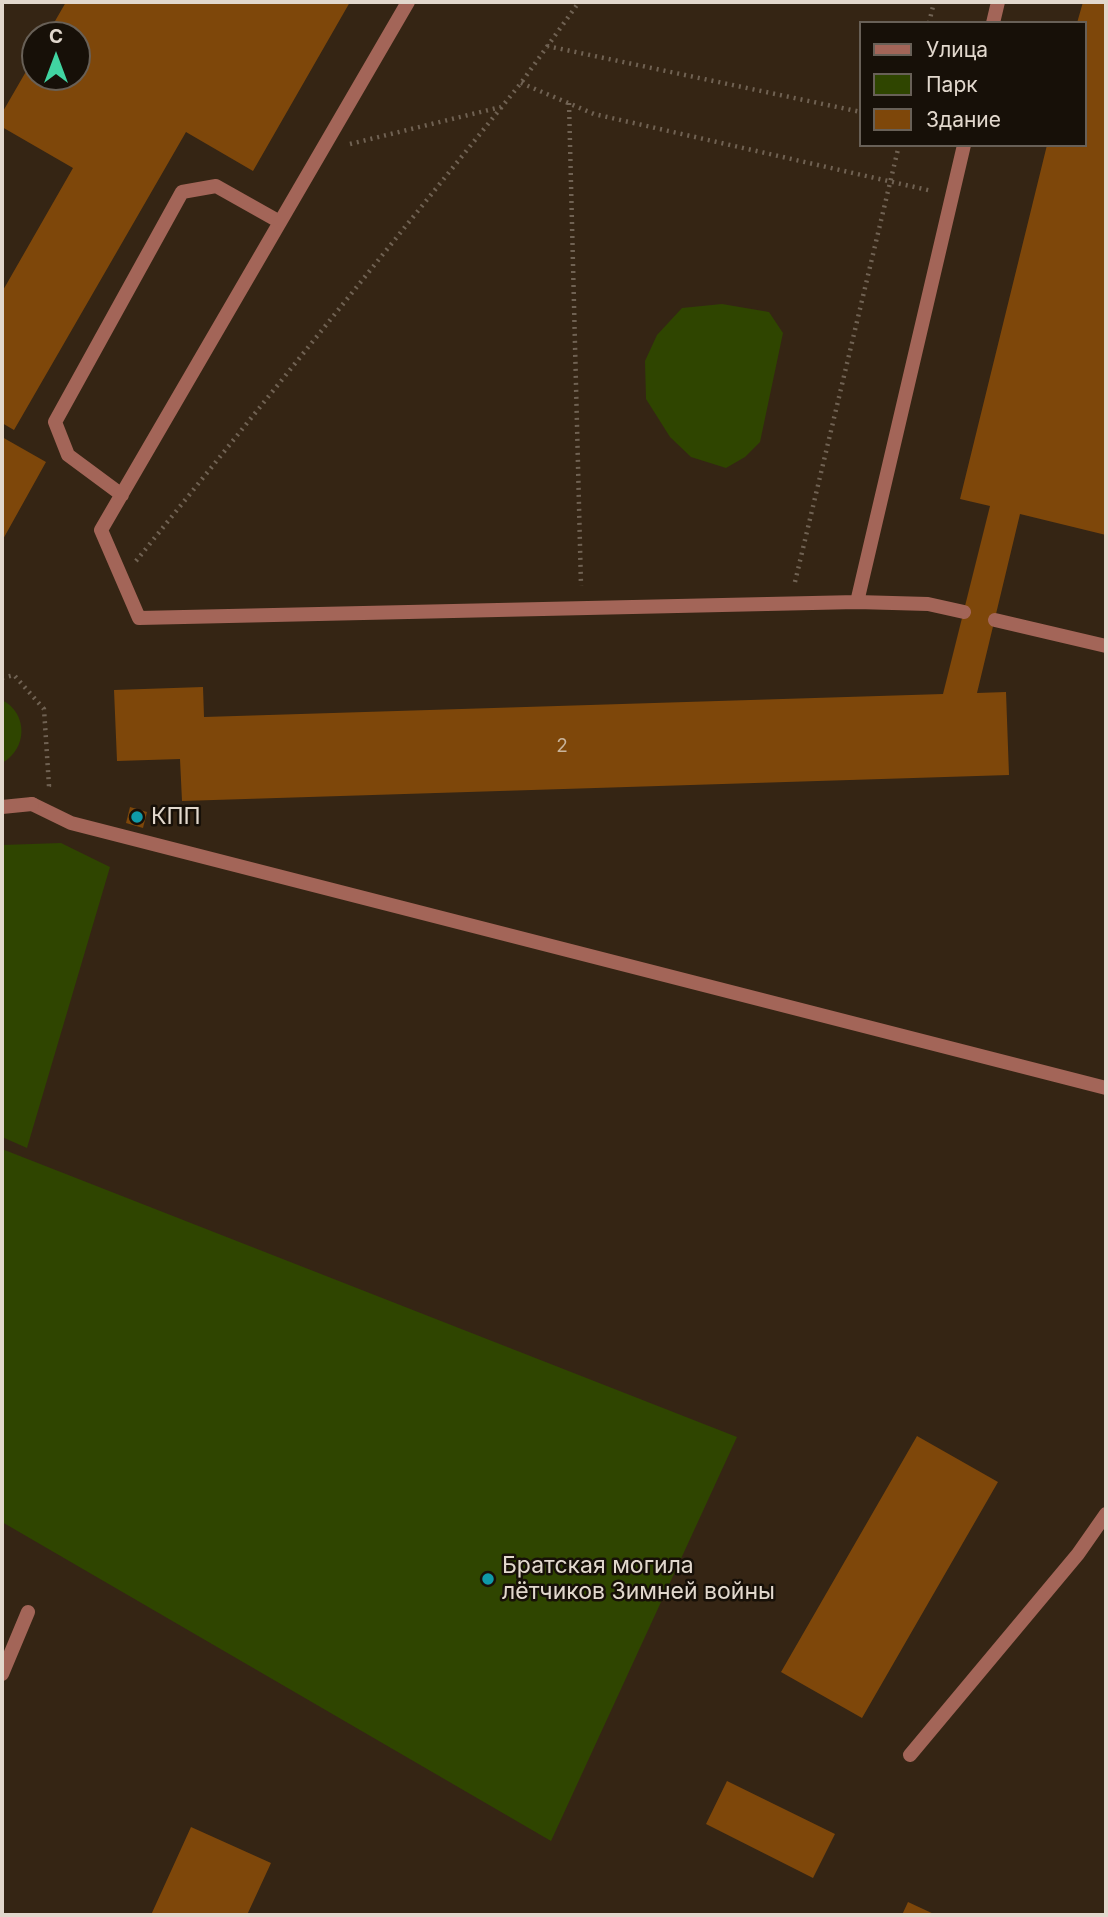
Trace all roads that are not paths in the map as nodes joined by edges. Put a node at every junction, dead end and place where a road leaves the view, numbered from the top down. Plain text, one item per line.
1 (408, 2) edge
2 (998, 2) edge
3 (993, 21) edge
4 (964, 147) edge
5 (281, 222) junction
6 (122, 495) junction
7 (857, 602) junction
8 (964, 612) dead end
9 (995, 620) dead end
10 (1106, 646) edge
11 (2, 807) edge
12 (1106, 1088) edge
13 (1106, 1514) edge
14 (28, 1612) dead end
15 (2, 1674) edge
16 (910, 1755) dead end

1 - 5 street
2 - 3 street
4 - 7 street
5 - 6 street
5 - 6 street
6 - 7 street
7 - 8 street
9 - 10 street
11 - 12 street
13 - 16 street
14 - 15 street

